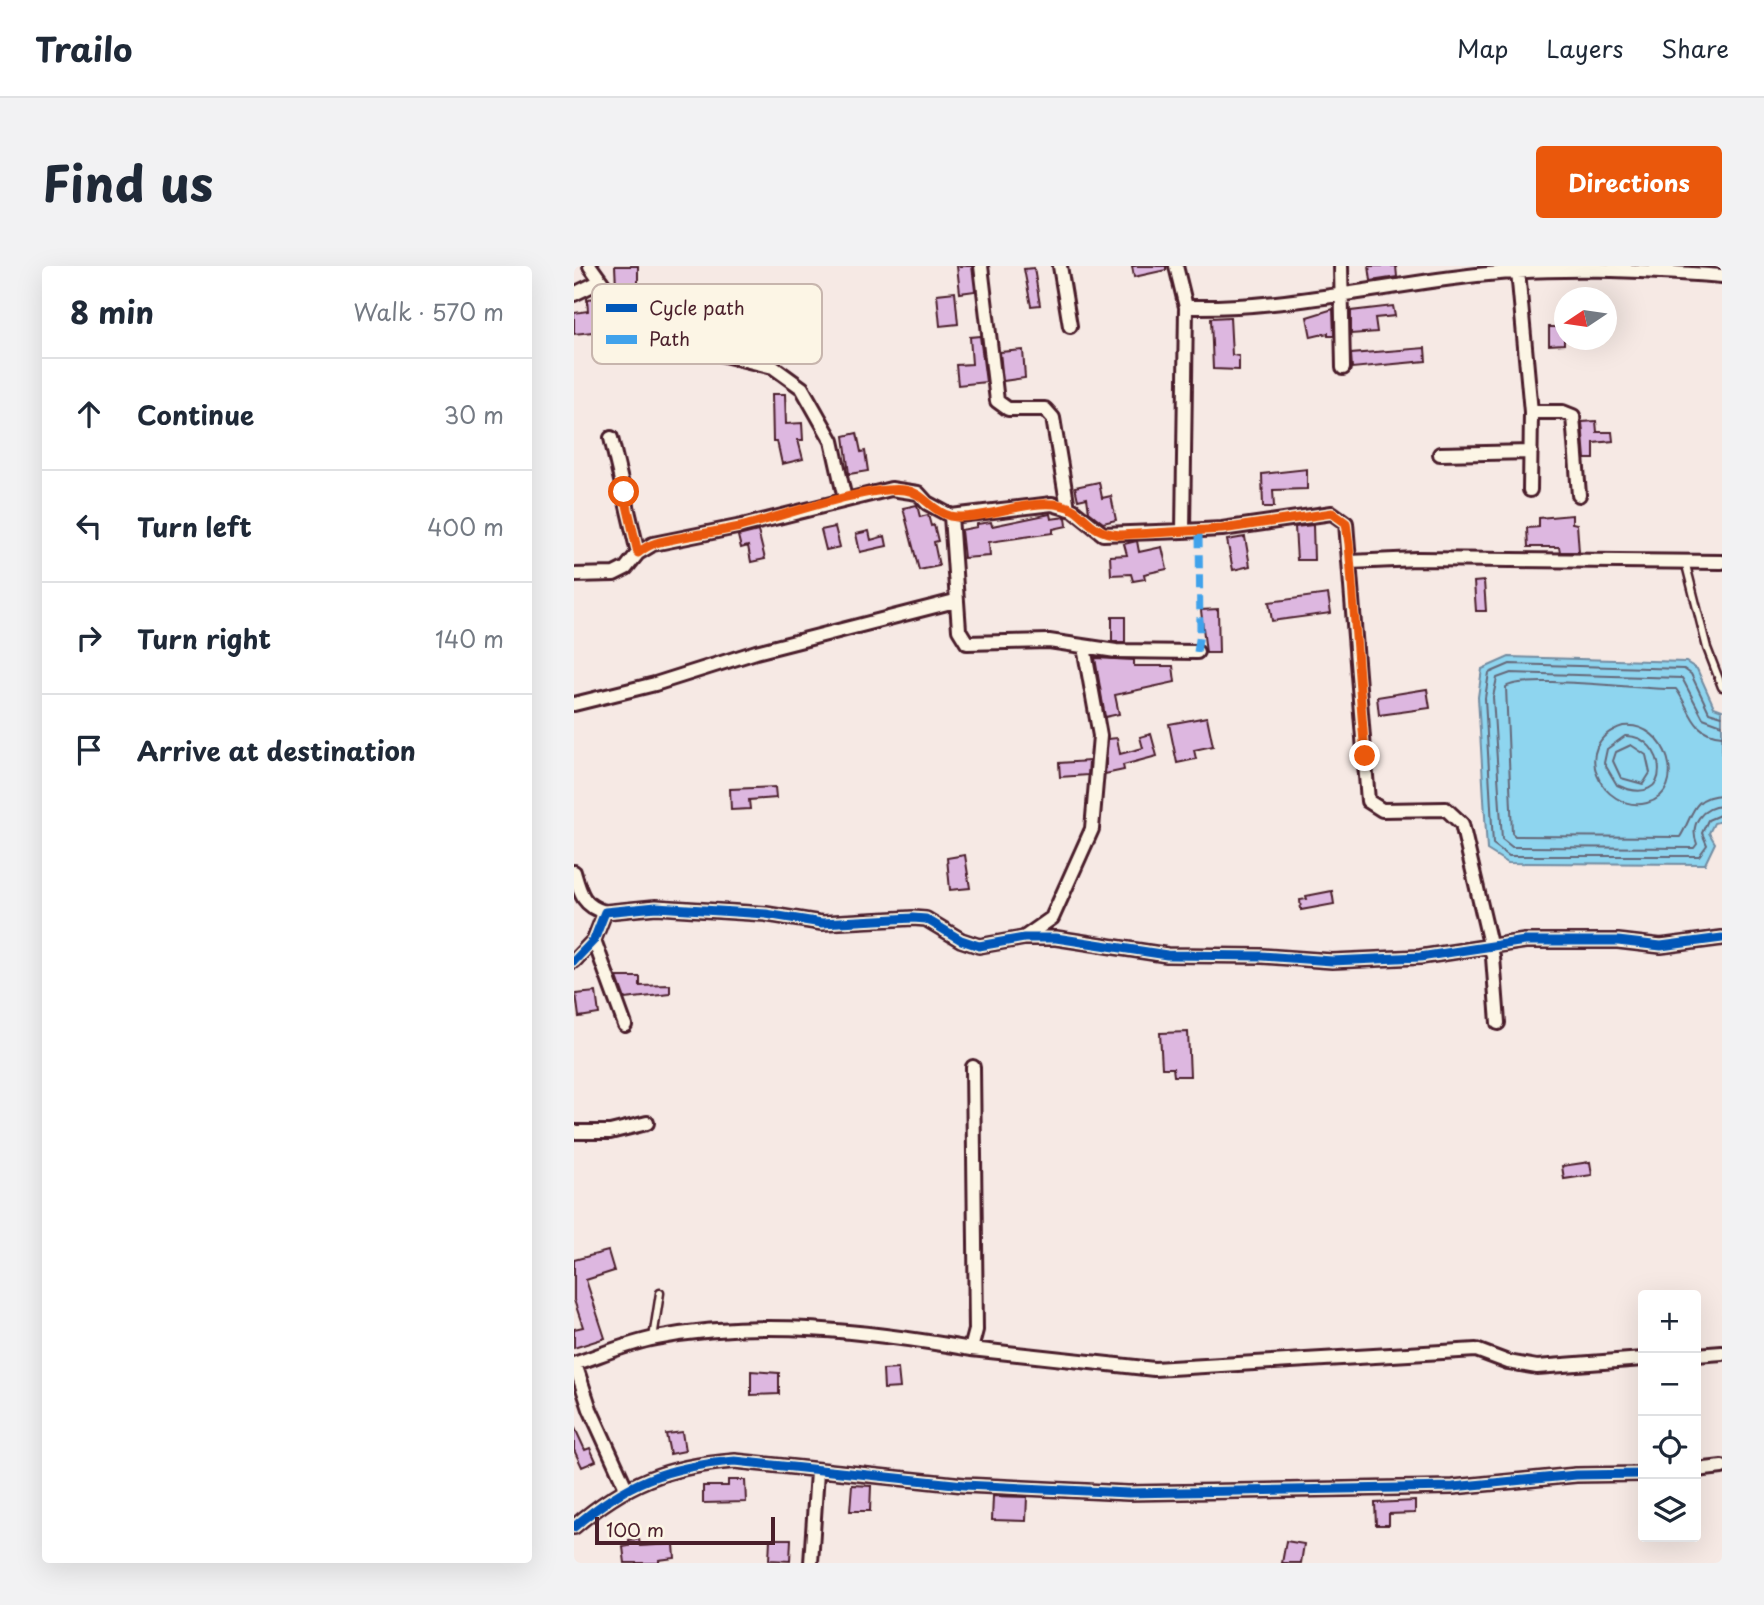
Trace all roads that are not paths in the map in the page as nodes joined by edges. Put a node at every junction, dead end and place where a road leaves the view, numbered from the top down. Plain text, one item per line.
1 (590, 266) edge
2 (981, 266) edge
3 (1060, 266) edge
4 (1177, 266) edge
5 (1340, 266) edge
6 (1564, 268) edge
7 (1518, 271) junction
8 (1722, 276) edge
9 (601, 281) junction
10 (595, 284) edge
11 (603, 284) edge
12 (592, 285) edge
13 (574, 294) edge
14 (1343, 295) junction
15 (1186, 307) junction
16 (1070, 326) dead end
17 (762, 364) edge
18 (1343, 368) dead end
19 (1531, 412) junction
20 (611, 438) dead end
21 (1531, 452) junction
22 (1440, 454) dead end
23 (1530, 490) dead end
24 (1579, 495) dead end
25 (845, 499) junction
26 (1068, 508) junction
27 (951, 516) junction
28 (1183, 531) junction
29 (638, 553) junction
30 (1685, 561) junction
31 (1350, 562) junction
32 (1722, 562) edge
33 (574, 575) edge
34 (955, 601) junction
35 (1083, 647) junction
36 (1197, 652) dead end
37 (1722, 687) edge
38 (574, 704) edge
39 (574, 872) edge
40 (578, 900) edge
41 (605, 912) junction
42 (1024, 938) junction
43 (1722, 938) edge
44 (594, 940) junction
45 (1490, 948) junction
46 (574, 961) edge
47 (1498, 1023) dead end
48 (625, 1025) dead end
49 (973, 1067) dead end
50 (646, 1124) dead end
51 (574, 1132) edge
52 (660, 1293) dead end
53 (653, 1338) junction
54 (971, 1349) junction
55 (1722, 1353) edge
56 (1701, 1355) edge
57 (1638, 1359) edge
58 (575, 1364) edge
59 (1722, 1467) edge
60 (1701, 1469) edge
61 (817, 1472) junction
62 (1638, 1474) edge
63 (626, 1488) junction
64 (574, 1527) edge
65 (811, 1563) edge

1 - 9 street
2 - 26 street
3 - 16 street
4 - 15 street
5 - 14 street
6 - 7 street
6 - 8 street
7 - 14 street
7 - 19 street
9 - 10 street
9 - 11 street
12 - 13 street
14 - 15 street
14 - 18 street
15 - 28 street
17 - 25 street
19 - 21 street
19 - 24 street
20 - 29 street
21 - 22 street
21 - 23 street
25 - 27 street
25 - 29 street
26 - 27 street
26 - 28 street
27 - 34 street
28 - 31 street
29 - 33 street
30 - 31 street
30 - 32 street
30 - 37 lane
31 - 45 street
34 - 35 street
34 - 38 street
35 - 36 street
35 - 42 street
39 - 40 street
40 - 41 street
41 - 42 street
41 - 44 street
42 - 45 street
43 - 45 street
44 - 46 street
44 - 48 street
45 - 47 street
49 - 54 street
50 - 51 street
52 - 53 lane
53 - 54 street
53 - 58 street
54 - 57 street
55 - 56 street
58 - 63 street
59 - 60 street
61 - 62 street
61 - 63 street
61 - 65 street
63 - 64 street

